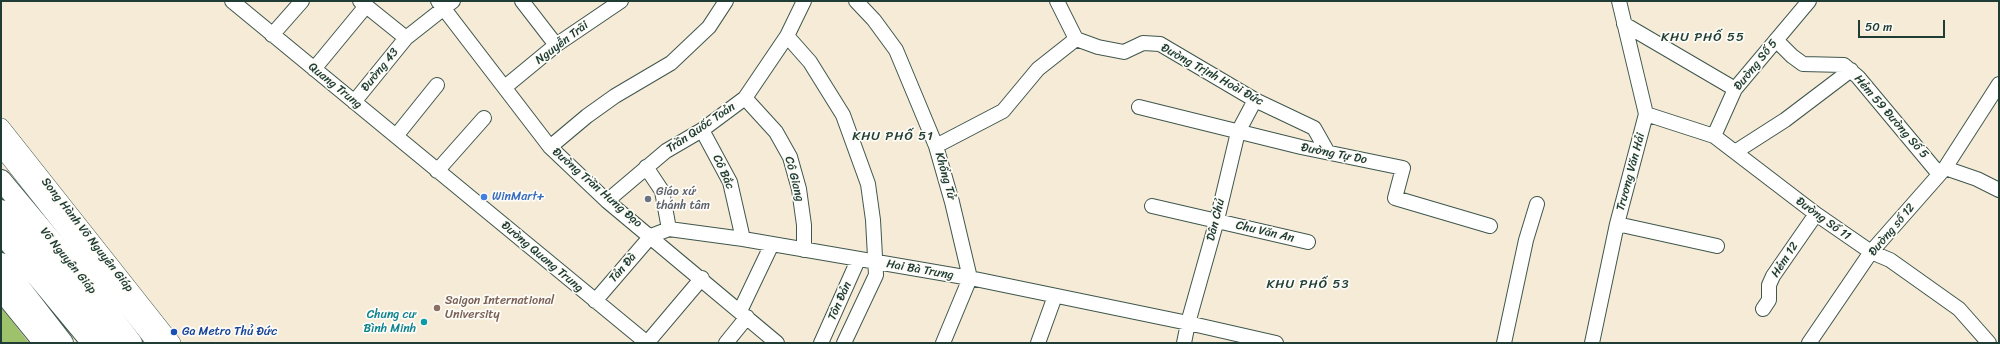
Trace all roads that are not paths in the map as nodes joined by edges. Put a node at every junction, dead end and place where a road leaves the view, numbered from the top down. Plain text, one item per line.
1 (233, 1) edge
2 (302, 1) edge
3 (522, 1) edge
4 (620, 1) edge
5 (726, 1) edge
6 (804, 1) edge
7 (856, 1) edge
8 (1057, 1) edge
9 (1619, 1) edge
10 (1809, 1) edge
11 (363, 3) edge
12 (445, 3) edge
13 (1624, 24) junction
14 (272, 35) junction
15 (787, 36) junction
16 (406, 38) junction
17 (1076, 39) junction
18 (1776, 40) junction
19 (556, 45) junction
20 (314, 69) junction
21 (1851, 70) junction
22 (1999, 84) edge
23 (437, 85) dead end
24 (505, 87) junction
25 (1735, 90) junction
26 (745, 98) junction
27 (1255, 100) junction
28 (354, 102) junction
29 (1139, 107) dead end
30 (1646, 114) junction
31 (484, 118) dead end
32 (1, 127) edge
33 (702, 130) junction
34 (1238, 132) junction
35 (396, 136) junction
36 (1714, 136) junction
37 (936, 146) junction
38 (1, 147) edge
39 (550, 148) junction
40 (1327, 151) junction
41 (1735, 152) junction
42 (646, 167) junction
43 (437, 171) junction
44 (1942, 171) junction
45 (1, 180) edge
46 (1999, 190) edge
47 (607, 200) junction
48 (1537, 204) dead end
49 (1152, 206) dead end
50 (1, 210) edge
51 (1816, 214) junction
52 (1217, 220) junction
53 (1617, 224) junction
54 (1490, 226) dead end
55 (670, 229) junction
56 (1, 233) edge
57 (651, 236) junction
58 (743, 239) junction
59 (1308, 242) dead end
60 (772, 244) junction
61 (1717, 246) dead end
62 (804, 250) junction
63 (1871, 252) junction
64 (858, 260) junction
65 (875, 262) junction
66 (1, 263) edge
67 (702, 278) junction
68 (970, 278) junction
69 (1, 290) edge
70 (1055, 296) junction
71 (595, 301) junction
72 (1763, 309) dead end
73 (744, 314) junction
74 (1188, 323) junction
75 (44, 343) edge
76 (63, 343) edge
77 (92, 343) edge
78 (112, 343) edge
79 (132, 343) edge
80 (156, 343) edge
81 (172, 343) edge
82 (647, 343) edge
83 (726, 343) edge
84 (777, 343) edge
85 (821, 343) edge
86 (844, 343) edge
87 (943, 343) edge
88 (1038, 343) edge
89 (1184, 343) edge
90 (1276, 343) edge
91 (1504, 343) edge
92 (1592, 343) edge
93 (1809, 343) edge
94 (1989, 343) edge

1 - 14 street, Quang Trung
2 - 14 street
3 - 19 street
4 - 19 street, Nguyễn Trãi
5 - 39 street
6 - 15 street, Trần Quốc Toản
7 - 37 street, Khổng Tử
8 - 17 street
9 - 13 street, Trương Văn Hải
10 - 18 street, Đường Số 5
11 - 16 street
11 - 20 street
12 - 16 street, Đường 43
12 - 24 street, Đường Trần Hưng Đạo
13 - 25 street
13 - 30 street, Trương Văn Hải
14 - 20 street, Quang Trung
15 - 26 street, Trần Quốc Toản
15 - 65 street
16 - 28 street, Đường 43
17 - 27 street, Đường Trịnh Hoài Đức
17 - 37 street
18 - 21 street, Hẻm 59 Đường Số 5
18 - 25 street, Đường Số 5
19 - 24 street, Nguyễn Trãi
20 - 28 street, Quang Trung
21 - 41 street
21 - 44 street, Hẻm 59 Đường Số 5
22 - 44 street, Đường số 12
23 - 35 street
24 - 39 street, Đường Trần Hưng Đạo
25 - 36 street, Đường Số 5
26 - 33 street, Trần Quốc Toản
26 - 62 street, Cô Giang
27 - 34 street, Dân Chủ
27 - 40 street, Đường Trịnh Hoài Đức
28 - 35 street, Quang Trung
29 - 34 street, Đường Tự Do
30 - 36 street, Đường Số 11
30 - 53 street, Trương Văn Hải
31 - 43 street
32 - 81 main road, Song Hành Võ Nguyên Giáp
33 - 42 street, Trần Quốc Toản
33 - 58 street, Cô Bắc
34 - 40 street, Đường Tự Do
34 - 52 street, Dân Chủ
35 - 43 street, Quang Trung
36 - 41 street, Đường Số 11
37 - 68 street, Khổng Tử
38 - 80 main road, Song Hành Võ Nguyên Giáp
39 - 47 street, Đường Trần Hưng Đạo
40 - 54 street, Đường Tự Do
41 - 51 street, Đường Số 11
42 - 47 street, Trần Quốc Toản
42 - 55 street
43 - 71 street, Đường Quang Trung
44 - 46 street
44 - 63 street, Đường số 12
45 - 79 highway, Võ Nguyên Giáp
47 - 57 street, Đường Trần Hưng Đạo
48 - 91 street
49 - 52 street, Chu Văn An
50 - 78 highway
51 - 63 street, Đường Số 11
51 - 72 street, Hẻm 12
52 - 59 street, Chu Văn An
52 - 74 street, Dân Chủ
53 - 61 street
53 - 92 street, Trương Văn Hải
55 - 57 street, Hai Bà Trưng
55 - 58 street, Hai Bà Trưng
56 - 77 highway
57 - 67 street, Đường Trần Hưng Đạo
57 - 71 street, Tản Đà
58 - 60 street, Hai Bà Trưng
60 - 62 street, Hai Bà Trưng
60 - 73 street
62 - 64 street, Hai Bà Trưng
63 - 93 street, Đường số 12
63 - 94 street, Đường Số 11
64 - 65 street, Hai Bà Trưng
64 - 85 street, Tôn Đản
65 - 68 street, Hai Bà Trưng
65 - 86 street
66 - 76 highway
67 - 73 street, Đường Trần Hưng Đạo
67 - 82 street
68 - 70 street, Hai Bà Trưng
68 - 87 street
69 - 75 highway
70 - 74 street, Hai Bà Trưng
70 - 88 street
71 - 82 street, Đường Quang Trung
73 - 83 street
73 - 84 street, Đường Trần Hưng Đạo
74 - 89 street, Dân Chủ
74 - 90 street, Hai Bà Trưng

